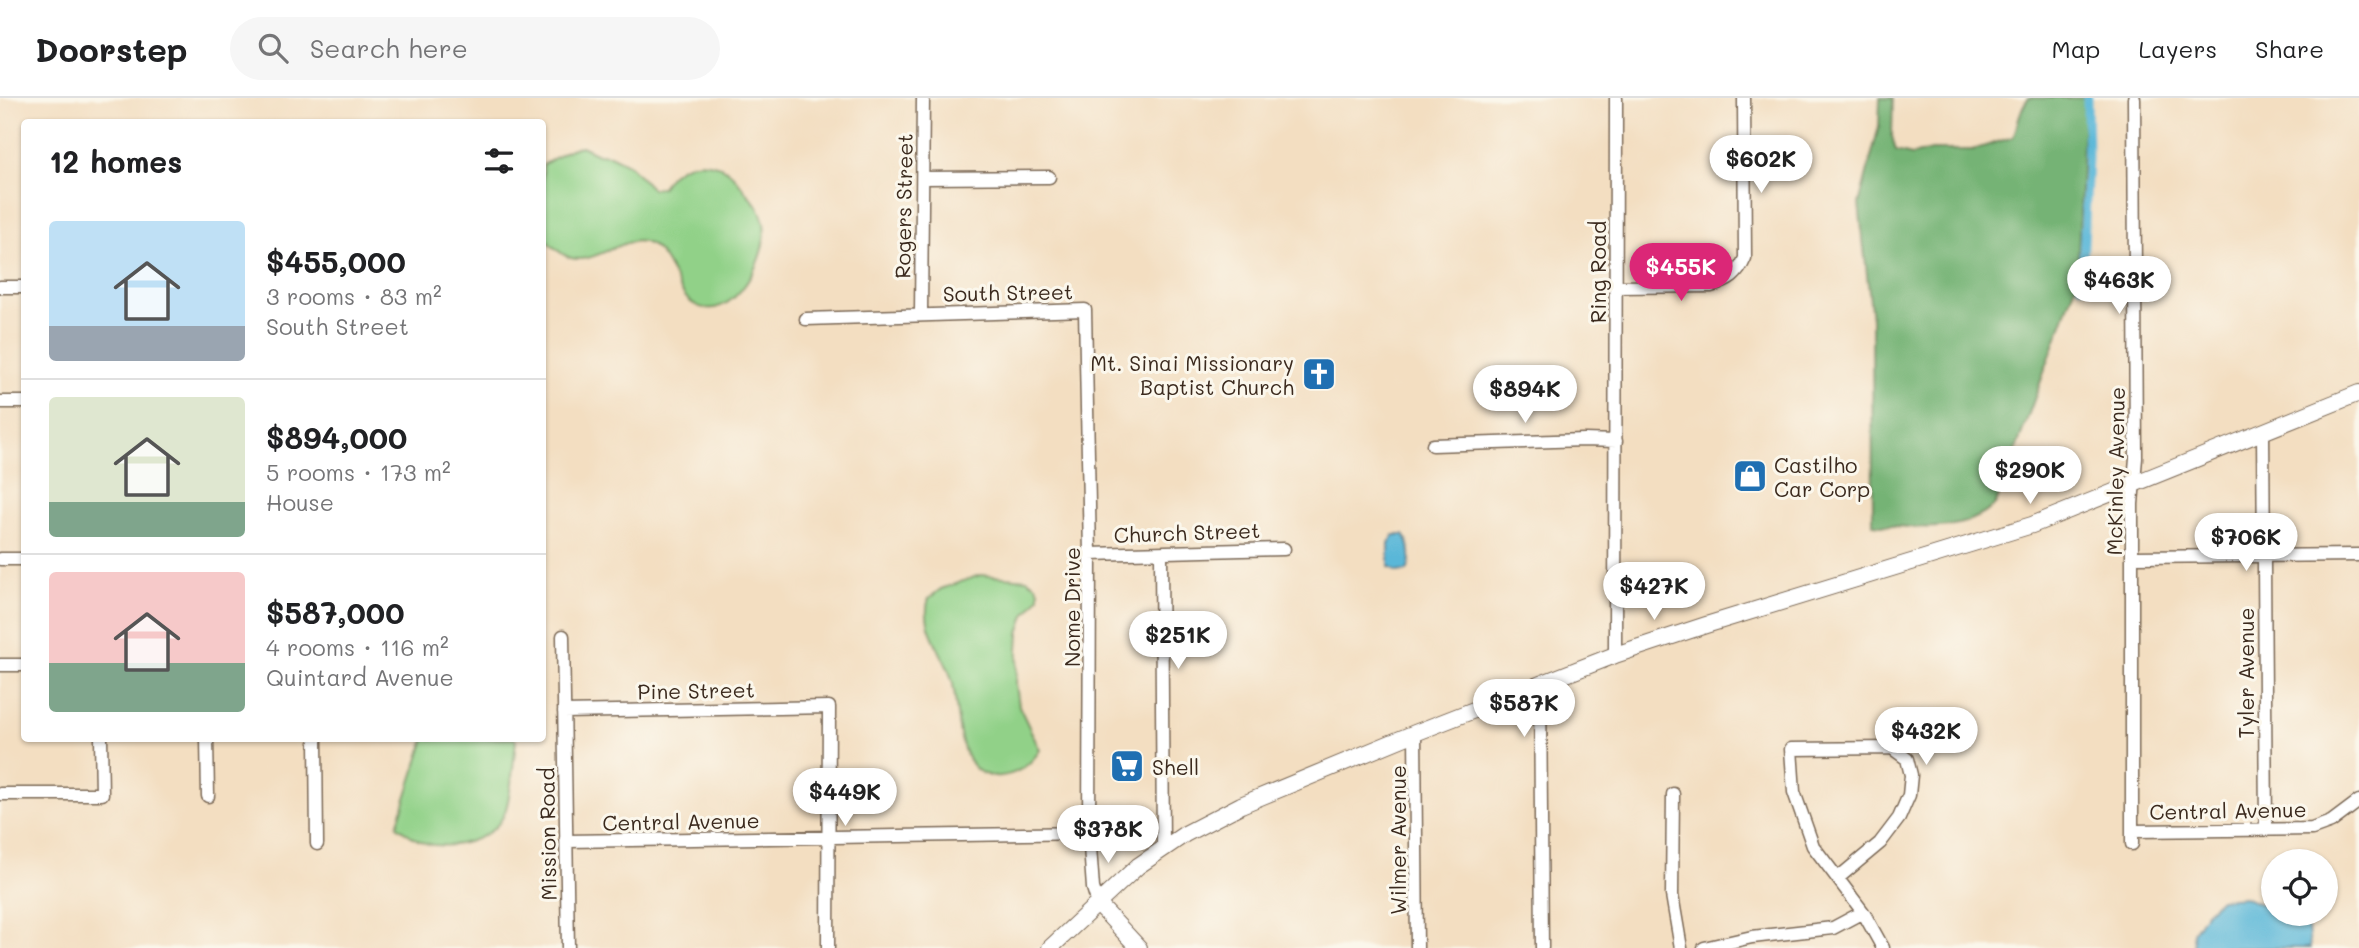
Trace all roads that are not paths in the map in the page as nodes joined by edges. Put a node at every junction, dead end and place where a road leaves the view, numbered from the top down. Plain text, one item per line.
1 (923, 98) edge
2 (1616, 98) edge
3 (1744, 98) edge
4 (2133, 98) edge
5 (1049, 177) dead end
6 (923, 178) junction
7 (0, 287) edge
8 (21, 287) edge
9 (1616, 287) junction
10 (1085, 310) joint
11 (921, 314) junction
12 (806, 319) dead end
13 (2358, 395) edge
14 (21, 401) edge
15 (0, 402) edge
16 (2263, 432) junction
17 (1616, 441) junction
18 (1433, 445) dead end
19 (2133, 484) junction
20 (1284, 549) dead end
21 (1090, 554) junction
22 (1161, 554) junction
23 (2359, 555) edge
24 (2264, 556) junction
25 (2133, 557) junction
26 (0, 559) edge
27 (21, 559) edge
28 (564, 636) dead end
29 (1615, 655) junction
30 (21, 665) edge
31 (0, 666) edge
32 (1540, 683) junction
33 (564, 712) junction
34 (1415, 733) junction
35 (101, 742) edge
36 (207, 742) edge
37 (316, 742) edge
38 (0, 794) edge
39 (1673, 794) dead end
40 (208, 796) dead end
41 (2359, 801) edge
42 (2266, 829) junction
43 (2132, 831) junction
44 (1089, 833) junction
45 (829, 838) junction
46 (568, 841) junction
47 (317, 844) dead end
48 (2132, 844) dead end
49 (1163, 847) junction
50 (1838, 878) junction
51 (1098, 904) junction
52 (1863, 912) junction
53 (568, 948) edge
54 (828, 948) edge
55 (1050, 948) edge
56 (1139, 948) edge
57 (1417, 948) edge
58 (1542, 948) edge
59 (1681, 948) edge
60 (1704, 948) edge
61 (1883, 948) edge

1 - 6 street, Rogers Street
2 - 9 street, Ring Road
3 - 9 street
4 - 19 street, McKinley Avenue
5 - 6 street
6 - 11 street, Rogers Street
7 - 8 street
9 - 17 street, Ring Road
10 - 11 street, South Street
10 - 21 street, Nome Drive
11 - 12 street, South Street
13 - 16 main road
14 - 15 street
16 - 19 main road
16 - 24 street, Tyler Avenue
17 - 18 street
17 - 29 street, Ring Road
19 - 25 street, McKinley Avenue
19 - 29 main road
20 - 22 street, Church Street
21 - 22 street, Church Street
21 - 44 street, Nome Drive
22 - 49 street
23 - 24 street
24 - 25 street
24 - 42 street, Tyler Avenue
25 - 43 street, McKinley Avenue
26 - 27 street
28 - 33 street, Mission Road
29 - 32 main road
30 - 31 street
32 - 34 main road
32 - 58 street
33 - 45 street, Pine Street
33 - 46 street, Mission Road
34 - 49 main road
34 - 57 street, Wilmer Avenue
35 - 38 street
36 - 40 street
37 - 47 street
39 - 59 street
41 - 42 street, Central Avenue
42 - 43 street, Central Avenue
43 - 48 street, McKinley Avenue
44 - 45 street, Central Avenue
44 - 51 street, Nome Drive
45 - 46 street, Central Avenue
45 - 54 street
46 - 53 street, Mission Road
49 - 51 main road
50 - 50 street
50 - 52 street
51 - 55 main road
51 - 56 main road
52 - 60 street
52 - 61 street

